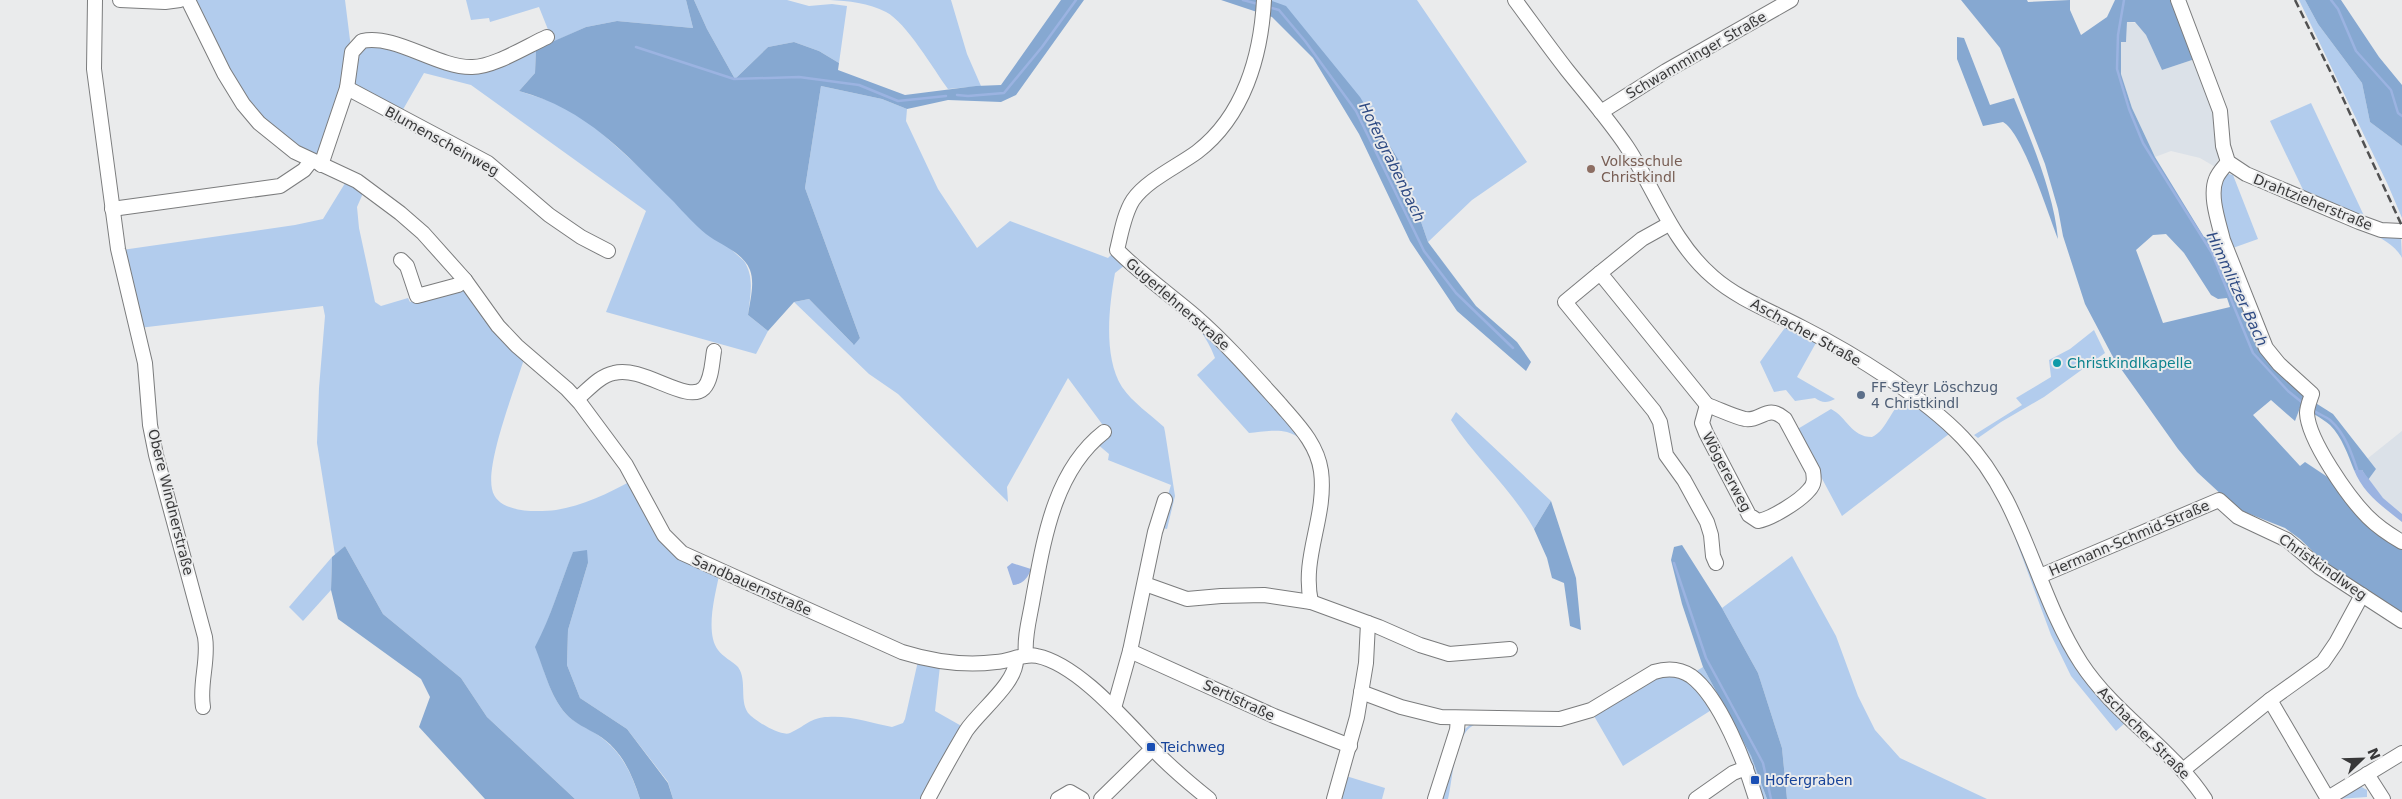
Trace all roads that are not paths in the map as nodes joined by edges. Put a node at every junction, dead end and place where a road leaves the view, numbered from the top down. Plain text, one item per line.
1 (95, 0) edge
2 (120, 0) edge
3 (180, 0) edge
4 (188, 0) edge
5 (1515, 0) edge
6 (1791, 0) edge
7 (2178, 0) edge
8 (1264, 6) edge
9 (547, 37) dead end
10 (346, 88) junction
11 (1601, 112) junction
12 (2228, 162) junction
13 (316, 163) junction
14 (112, 209) junction
15 (1669, 224) junction
16 (2402, 231) edge
17 (608, 251) dead end
18 (401, 260) dead end
19 (1600, 272) junction
20 (465, 280) junction
21 (714, 351) dead end
22 (577, 399) junction
23 (1707, 405) junction
24 (1104, 432) dead end
25 (1165, 500) dead end
26 (2219, 500) joint
27 (2402, 542) edge
28 (1716, 563) dead end
29 (2040, 576) junction
30 (1145, 584) junction
31 (2362, 595) junction
32 (1311, 602) junction
33 (2402, 621) edge
34 (1368, 623) junction
35 (1510, 649) dead end
36 (1130, 651) junction
37 (1021, 657) junction
38 (1361, 692) junction
39 (2270, 700) junction
40 (203, 707) dead end
41 (1114, 708) junction
42 (1458, 718) junction
43 (1350, 746) junction
44 (1152, 748) junction
45 (2402, 753) edge
46 (1746, 768) junction
47 (2183, 770) junction
48 (2367, 774) junction
49 (2328, 798) edge
50 (928, 799) edge
51 (1058, 799) edge
52 (1082, 799) edge
53 (1101, 799) edge
54 (1209, 799) edge
55 (1334, 799) edge
56 (1435, 799) edge
57 (1696, 799) edge
58 (1756, 799) edge
59 (2205, 799) edge
60 (2381, 799) edge

1 - 14 street, Obere Windnerstraße
2 - 3 street
4 - 13 street, Sandbauernstraße
5 - 11 street, Aschacher Straße
6 - 11 street, Schwamminger Straße
7 - 12 street
8 - 32 street, Gugerlehnerstraße
9 - 10 street
10 - 13 street
10 - 17 street, Blumenscheinweg
11 - 15 street, Aschacher Straße
12 - 16 street, Drahtzieherstraße
12 - 27 street
13 - 14 street
13 - 20 street, Sandbauernstraße
14 - 40 street, Obere Windnerstraße
15 - 19 street
15 - 29 street, Aschacher Straße
18 - 20 street
19 - 23 street
19 - 28 street
20 - 22 street, Sandbauernstraße
21 - 22 street
22 - 37 street, Sandbauernstraße
23 - 23 street, Wögererweg
24 - 37 street
25 - 30 street
26 - 29 street, Hermann-Schmid-Straße
26 - 31 street, Christkindlweg
29 - 47 street, Aschacher Straße
30 - 32 street
30 - 36 street
31 - 33 street, Christkindlweg
31 - 39 street
32 - 34 street
34 - 35 street
34 - 38 street
36 - 41 street
36 - 43 street, Sertlstraße
37 - 41 street, Sandbauernstraße
37 - 50 street
38 - 42 street
38 - 43 street
39 - 47 street
39 - 49 street
41 - 44 street, Sandbauernstraße
42 - 46 street
42 - 56 street
43 - 55 street
44 - 53 street
44 - 54 street, Sandbauernstraße
45 - 48 street
46 - 57 street
46 - 58 street
47 - 59 street, Aschacher Straße
48 - 49 street
48 - 60 street
51 - 52 street

